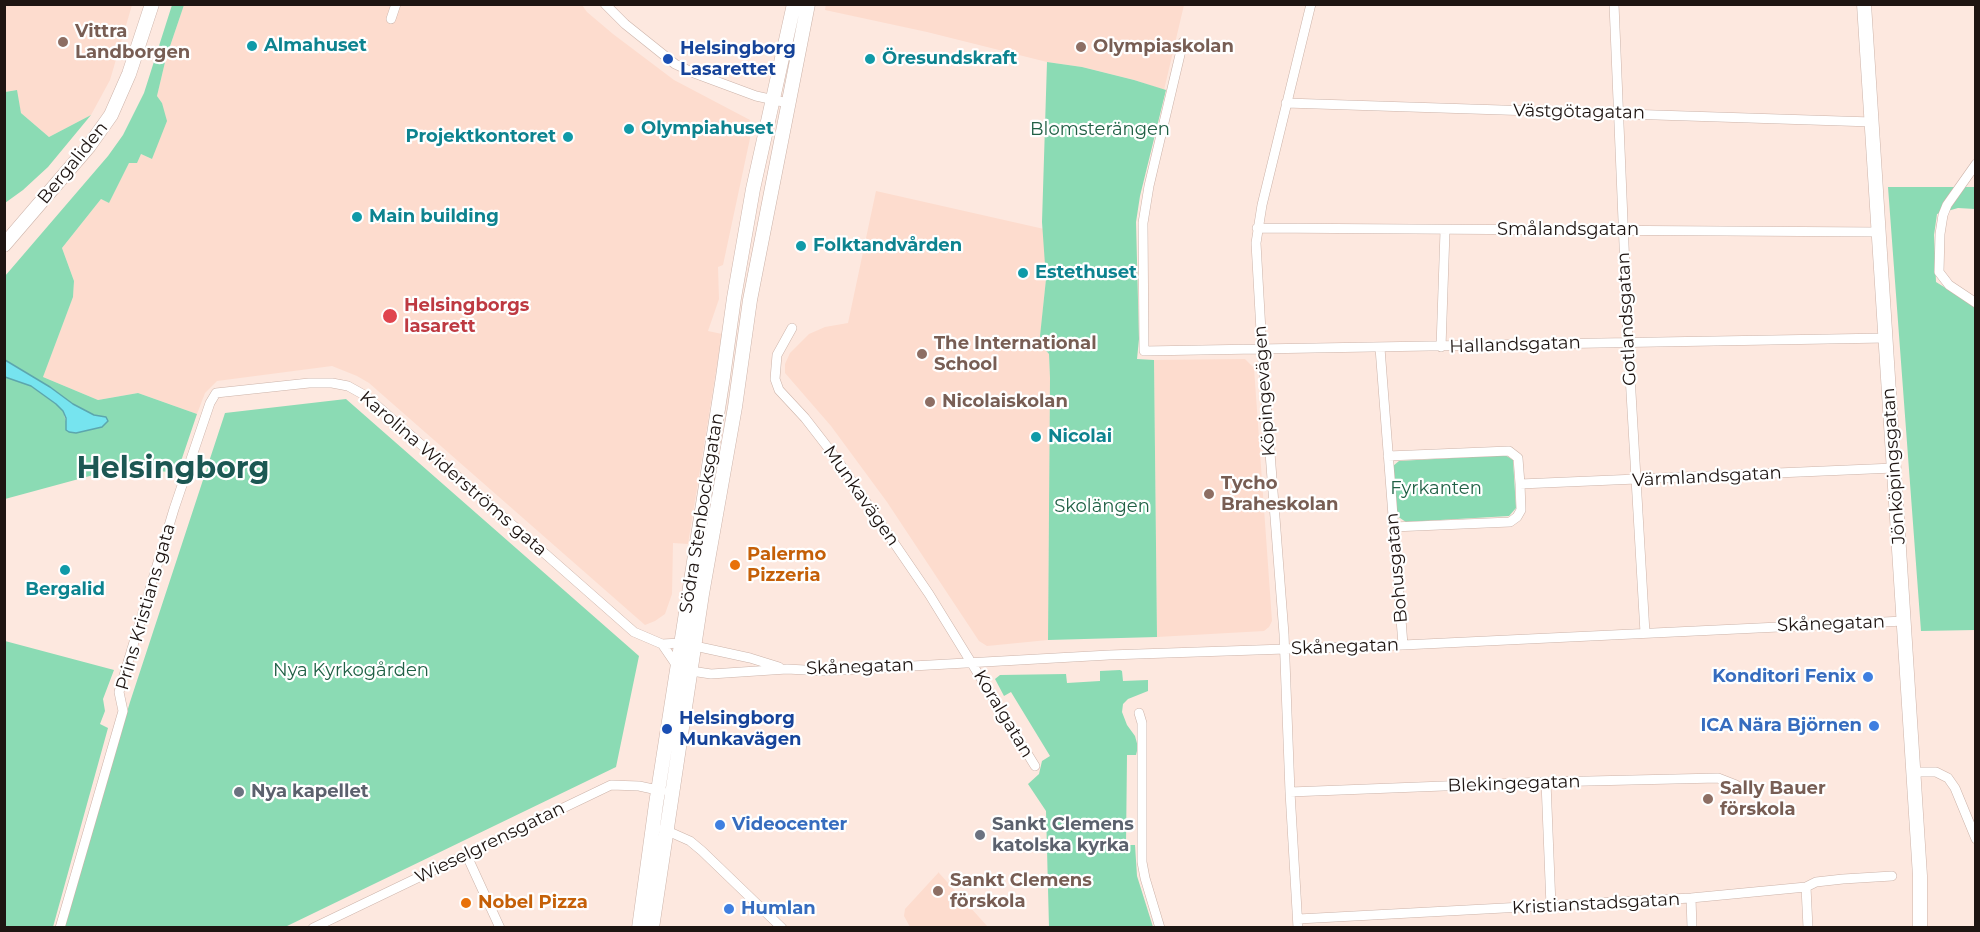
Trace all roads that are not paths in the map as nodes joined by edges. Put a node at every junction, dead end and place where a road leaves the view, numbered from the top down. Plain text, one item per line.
1 (152, 4) edge
2 (396, 4) edge
3 (605, 4) edge
4 (794, 4) edge
5 (808, 4) edge
6 (1311, 4) edge
7 (1614, 4) edge
8 (1864, 4) edge
9 (391, 19) dead end
10 (1183, 42) dead end
11 (772, 100) junction
12 (788, 103) junction
13 (1286, 103) junction
14 (1618, 113) junction
15 (1872, 122) junction
16 (1976, 164) edge
17 (1257, 228) junction
18 (1623, 229) junction
19 (10, 230) edge
20 (1445, 231) junction
21 (1879, 232) junction
22 (4, 245) edge
23 (1976, 303) edge
24 (792, 328) dead end
25 (1886, 338) junction
26 (1628, 341) junction
27 (1442, 347) junction
28 (1380, 348) junction
29 (1262, 349) junction
30 (216, 393) joint
31 (1388, 456) junction
32 (1894, 468) junction
33 (1635, 480) junction
34 (1520, 484) junction
35 (1393, 527) junction
36 (1904, 621) junction
37 (1645, 633) junction
38 (662, 644) junction
39 (688, 644) junction
40 (1402, 645) junction
41 (1285, 649) junction
42 (972, 662) junction
43 (677, 666) junction
44 (787, 669) junction
45 (691, 671) junction
46 (1139, 713) dead end
47 (1035, 766) dead end
48 (1913, 772) junction
49 (1546, 782) junction
50 (1736, 785) dead end
51 (658, 790) junction
52 (1290, 792) junction
53 (672, 793) junction
54 (652, 826) junction
55 (667, 830) junction
56 (1976, 839) edge
57 (467, 856) junction
58 (1892, 876) dead end
59 (1806, 888) junction
60 (1691, 898) junction
61 (1551, 906) junction
62 (1298, 923) edge
63 (60, 927) edge
64 (314, 927) edge
65 (500, 927) edge
66 (639, 927) edge
67 (652, 927) edge
68 (782, 927) edge
69 (1160, 927) edge
70 (1692, 927) edge
71 (1808, 927) edge
72 (1920, 927) edge

1 - 19 main road, Bergaliden
2 - 9 street
3 - 11 street
4 - 11 main road, Södra Stenbocksgatan
5 - 12 main road, Södra Stenbocksgatan
6 - 13 street, Köpingevägen
7 - 14 street, Gotlandsgatan
8 - 15 main road, Jönköpingsgatan
10 - 29 street, Hallandsgatan
11 - 12 street
11 - 39 main road, Södra Stenbocksgatan
12 - 39 main road, Södra Stenbocksgatan
13 - 14 street, Västgötagatan
13 - 17 street, Köpingevägen
14 - 15 street, Västgötagatan
14 - 18 street, Gotlandsgatan
15 - 21 main road, Jönköpingsgatan
16 - 23 street
17 - 20 street, Smålandsgatan
17 - 29 street, Köpingevägen
18 - 20 street, Smålandsgatan
18 - 21 street, Smålandsgatan
18 - 26 street, Gotlandsgatan
19 - 22 main road, Bergaliden
20 - 27 street
21 - 25 main road, Jönköpingsgatan
24 - 42 street, Munkavägen
25 - 26 street, Hallandsgatan
25 - 32 main road, Jönköpingsgatan
26 - 27 street, Hallandsgatan
26 - 33 street, Gotlandsgatan
27 - 28 street, Hallandsgatan
28 - 29 street, Hallandsgatan
28 - 31 street, Bohusgatan
29 - 41 street, Köpingevägen
30 - 38 street, Karolina Widerströms gata
30 - 63 street, Prins Kristians gata
31 - 34 street
31 - 35 street, Bohusgatan
32 - 33 street, Värmlandsgatan
32 - 36 main road, Jönköpingsgatan
33 - 34 street, Värmlandsgatan
33 - 37 street, Gotlandsgatan
34 - 35 street
35 - 40 street, Bohusgatan
36 - 37 street, Skånegatan
36 - 48 main road, Jönköpingsgatan
37 - 40 street, Skånegatan
38 - 39 street
38 - 43 street
39 - 43 main road, Södra Stenbocksgatan
39 - 44 street, Skånegatan
39 - 45 main road, Södra Stenbocksgatan
40 - 41 street, Skånegatan
41 - 42 street, Skånegatan
41 - 52 street, Köpingevägen
42 - 44 street, Skånegatan
42 - 47 street, Koralgatan
43 - 45 street, Skånegatan
43 - 51 main road, Södra Stenbocksgatan
44 - 45 street, Skånegatan
45 - 53 main road, Södra Stenbocksgatan
46 - 69 street
48 - 56 street
48 - 72 main road, Jönköpingsgatan
49 - 50 street, Blekingegatan
49 - 52 street, Blekingegatan
49 - 61 street
51 - 53 street, Wieselgrensgatan
51 - 54 main road, Södra Stenbocksgatan
51 - 57 street, Wieselgrensgatan
52 - 62 street, Köpingevägen
53 - 55 main road, Södra Stenbocksgatan
54 - 55 street
54 - 66 main road, Södra Stenbocksgatan
55 - 67 main road, Södra Stenbocksgatan
55 - 68 street
57 - 64 street, Wieselgrensgatan
57 - 65 street
58 - 59 street, Kristianstadsgatan
59 - 60 street, Kristianstadsgatan
59 - 71 street
60 - 61 street, Kristianstadsgatan
60 - 70 street
61 - 62 street, Kristianstadsgatan

